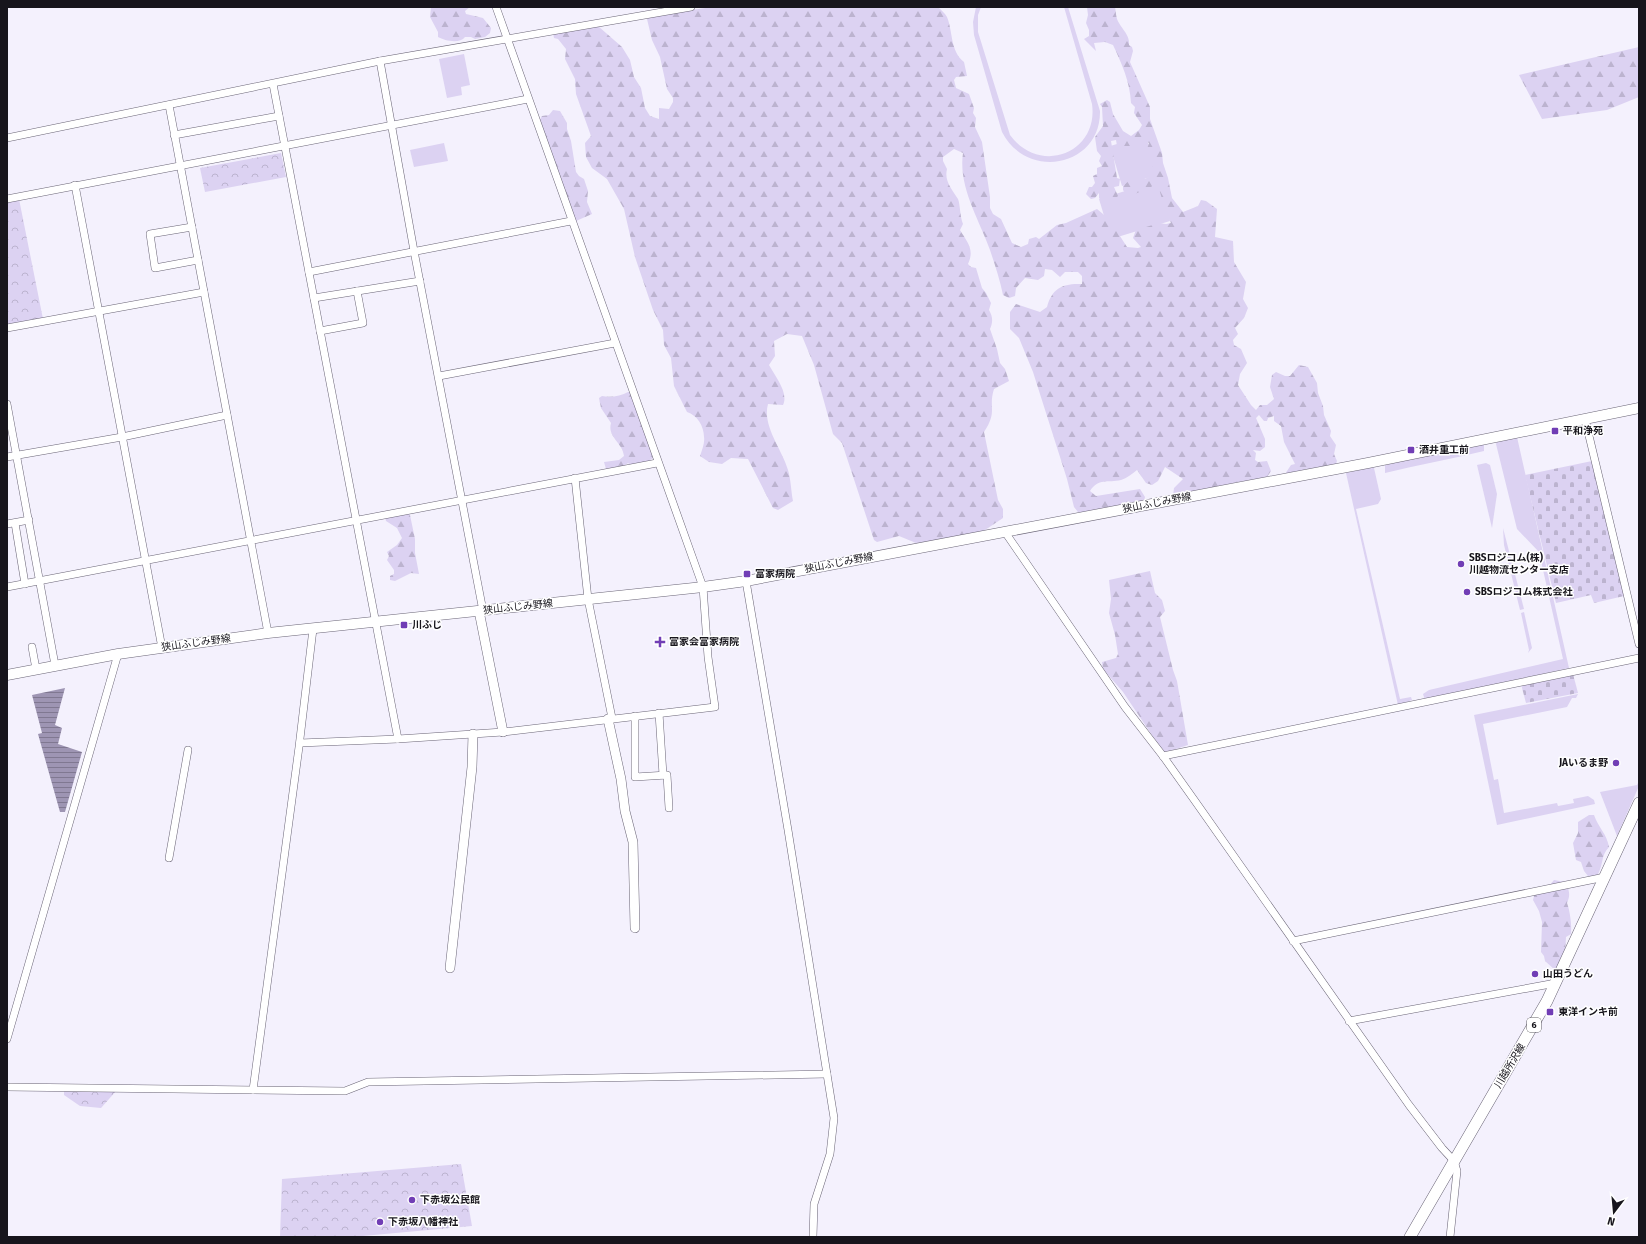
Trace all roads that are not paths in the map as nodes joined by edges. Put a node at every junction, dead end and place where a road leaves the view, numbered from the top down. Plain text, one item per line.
1 (496, 7) edge
2 (691, 7) edge
3 (506, 39) junction
4 (380, 61) junction
5 (273, 84) junction
6 (528, 99) junction
7 (169, 105) junction
8 (279, 116) junction
9 (392, 125) junction
10 (174, 135) junction
11 (7, 138) edge
12 (285, 146) junction
13 (180, 166) junction
14 (75, 185) junction
15 (7, 199) edge
16 (571, 221) junction
17 (192, 228) junction
18 (414, 251) junction
19 (198, 260) junction
20 (309, 272) junction
21 (420, 280) junction
22 (357, 291) junction
23 (204, 292) junction
24 (314, 298) junction
25 (99, 310) junction
26 (7, 328) edge
27 (320, 331) junction
28 (615, 343) junction
29 (439, 376) junction
30 (7, 404) edge
31 (1639, 408) edge
32 (227, 415) junction
33 (1585, 419) junction
34 (10, 431) edge
35 (122, 437) junction
36 (17, 456) junction
37 (7, 458) edge
38 (657, 463) junction
39 (575, 478) junction
40 (463, 500) junction
41 (29, 520) junction
42 (356, 520) junction
43 (11, 523) edge
44 (1005, 532) junction
45 (251, 541) junction
46 (146, 561) junction
47 (746, 581) junction
48 (40, 582) junction
49 (25, 584) junction
50 (702, 587) junction
51 (7, 588) edge
52 (588, 599) junction
53 (481, 611) junction
54 (375, 622) junction
55 (312, 629) junction
56 (268, 633) junction
57 (1639, 644) edge
58 (32, 647) dead end
59 (162, 648) junction
60 (118, 654) junction
61 (1639, 658) edge
62 (56, 665) junction
63 (36, 669) junction
64 (7, 675) edge
65 (659, 713) junction
66 (635, 716) junction
67 (610, 719) junction
68 (503, 732) junction
69 (473, 734) junction
70 (398, 739) junction
71 (300, 743) junction
72 (188, 750) dead end
73 (1163, 756) junction
74 (663, 775) junction
75 (635, 777) junction
76 (621, 779) junction
77 (1639, 803) edge
78 (669, 808) dead end
79 (169, 858) dead end
80 (1605, 878) junction
81 (635, 928) dead end
82 (1293, 941) junction
83 (450, 968) dead end
84 (1556, 983) junction
85 (1349, 1021) junction
86 (7, 1039) edge
87 (827, 1074) junction
88 (7, 1087) edge
89 (252, 1090) junction
90 (1454, 1161) junction
91 (813, 1237) edge
92 (1410, 1237) edge
93 (1450, 1237) edge

1 - 3 street
2 - 3 street
3 - 4 street
3 - 6 street
4 - 5 street
4 - 9 street
5 - 7 street
5 - 8 street
6 - 9 street
6 - 16 street
7 - 10 street
7 - 11 street
8 - 10 street
8 - 12 street
9 - 12 street
9 - 18 street
10 - 13 street
12 - 13 street
12 - 20 street
13 - 14 street
13 - 17 street
14 - 15 street
14 - 25 street
16 - 18 street
16 - 28 street
17 - 19 street
17 - 19 street
18 - 20 street
18 - 21 street
19 - 23 street
20 - 24 street
21 - 22 street
21 - 29 street
22 - 24 street
22 - 27 street
23 - 25 street
23 - 32 street
24 - 27 street
25 - 26 street
25 - 35 street
27 - 42 street
28 - 29 street
28 - 38 street
29 - 40 street
30 - 34 street
31 - 33 main road, 狭山ふじみ野線
32 - 35 street
32 - 45 street
33 - 44 main road, 狭山ふじみ野線
33 - 57 street
34 - 36 street
35 - 36 street
35 - 46 street
36 - 37 street
36 - 41 street
38 - 39 street
38 - 50 street
39 - 40 street
39 - 52 street
40 - 42 street
40 - 53 street
41 - 43 street
41 - 48 street
42 - 45 street
42 - 54 street
43 - 49 street
44 - 47 main road, 狭山ふじみ野線
44 - 73 street
45 - 46 street
45 - 56 street
46 - 48 street
46 - 59 street
47 - 50 main road, 狭山ふじみ野線
47 - 87 street
48 - 49 street
48 - 62 street
49 - 51 street
50 - 52 main road, 狭山ふじみ野線
50 - 65 street
52 - 53 main road, 狭山ふじみ野線
52 - 67 street
53 - 54 main road, 狭山ふじみ野線
53 - 68 street
54 - 55 main road, 狭山ふじみ野線
54 - 70 street
55 - 56 main road, 狭山ふじみ野線
55 - 71 street
56 - 59 main road, 狭山ふじみ野線
58 - 63 street
59 - 60 main road, 狭山ふじみ野線
60 - 62 main road, 狭山ふじみ野線
60 - 86 street
61 - 73 street
62 - 63 main road, 狭山ふじみ野線
63 - 64 main road, 狭山ふじみ野線
65 - 66 street
65 - 74 street
66 - 67 street
66 - 75 street
67 - 68 street
67 - 76 street
68 - 69 street
69 - 70 street
69 - 83 street
70 - 71 street
71 - 89 street
72 - 79 street
73 - 82 street
74 - 75 street
74 - 78 street
75 - 76 street
76 - 81 street
77 - 80 main road, 川越所沢線 / 6
80 - 82 street
80 - 84 main road, 川越所沢線 / 6
82 - 85 street
84 - 85 street
84 - 90 main road, 川越所沢線 / 6
85 - 90 street
87 - 89 street
87 - 91 street
88 - 89 street
90 - 92 main road, 川越所沢線 / 6
90 - 93 street

